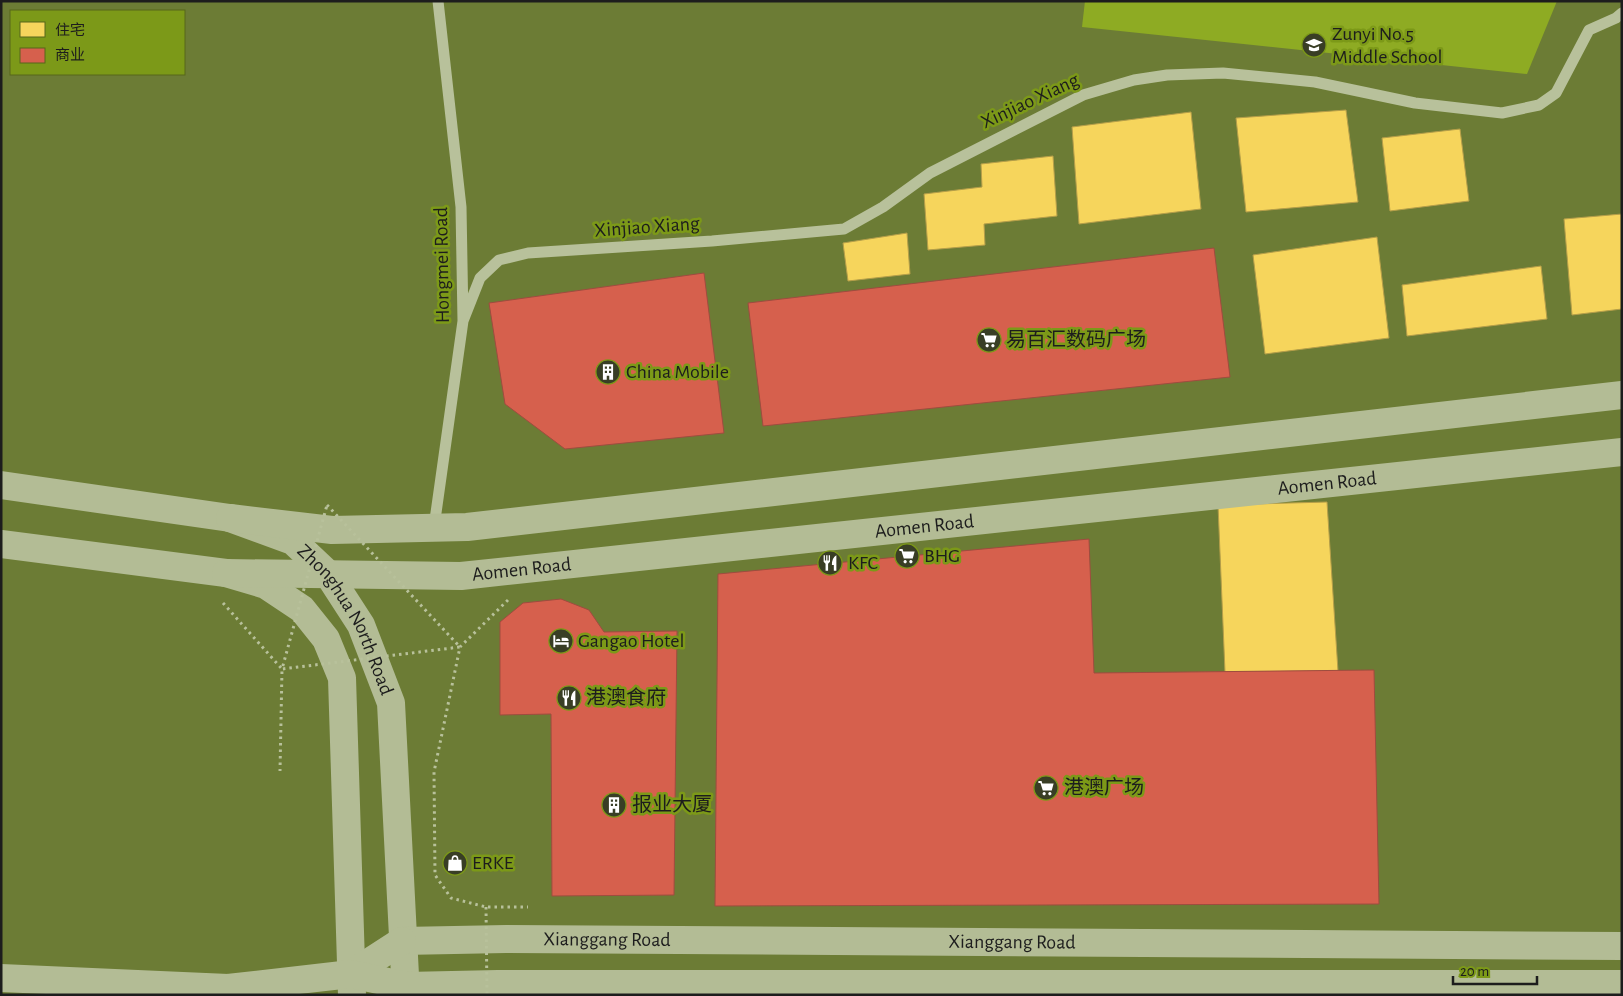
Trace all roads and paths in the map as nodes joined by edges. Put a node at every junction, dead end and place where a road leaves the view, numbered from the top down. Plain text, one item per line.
1 (438, 1) edge
2 (1622, 13) edge
3 (463, 321) junction
4 (1622, 395) edge
5 (1622, 452) edge
6 (1, 485) edge
7 (230, 518) junction
8 (434, 527) junction
9 (1, 544) edge
10 (226, 572) junction
11 (328, 574) junction
12 (512, 596) dead end
13 (222, 603) dead end
14 (460, 647) junction
15 (282, 669) junction
16 (280, 771) dead end
17 (486, 907) junction
18 (528, 907) dead end
19 (402, 941) junction
20 (1622, 946) edge
21 (1, 978) edge
22 (352, 984) edge
23 (1622, 984) edge
24 (406, 990) edge
25 (487, 995) edge

1 - 3 lane, Hongmei Road
2 - 3 lane, Xinjiao Xiang
3 - 8 lane, Hongmei Road
4 - 8 main road
5 - 11 main road, Aomen Road
6 - 7 main road, Zhonghua North Road
7 - 8 main road
7 - 11 main road, Zhonghua North Road
9 - 10 main road, Zhonghua North Road
10 - 11 main road, Aomen Road
10 - 22 main road, Zhonghua North Road
11 - 19 main road, Zhonghua North Road
12 - 14 path
13 - 15 path
14 - 15 path, bridge
14 - 15 path, bridge
14 - 17 path
15 - 16 path
17 - 18 path
17 - 25 path, bridge
19 - 20 main road, Xianggang Road
19 - 22 main road
19 - 24 main road, Zhonghua North Road
21 - 22 main road
22 - 24 main road, Xianggang Road
23 - 24 main road, Xianggang Road

